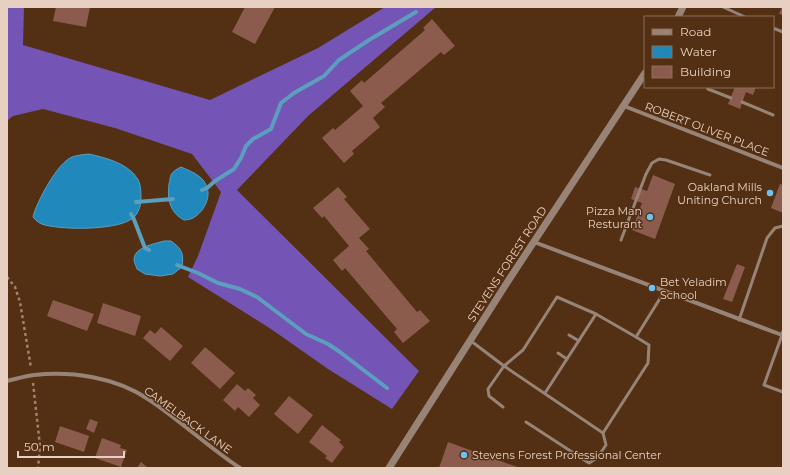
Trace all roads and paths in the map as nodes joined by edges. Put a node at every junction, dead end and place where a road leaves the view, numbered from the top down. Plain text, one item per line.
1 (683, 7) edge
2 (723, 7) edge
3 (678, 16) edge
4 (737, 16) edge
5 (644, 75) edge
6 (708, 88) edge
7 (731, 98) dead end
8 (742, 102) dead end
9 (624, 106) junction
10 (773, 115) dead end
11 (783, 168) edge
12 (710, 175) dead end
13 (783, 226) edge
14 (621, 240) dead end
15 (534, 242) junction
16 (7, 277) edge
17 (664, 292) junction
18 (596, 314) junction
19 (544, 319) junction
20 (738, 320) junction
21 (548, 321) dead end
22 (782, 334) edge
23 (569, 335) dead end
24 (532, 336) junction
25 (636, 337) junction
26 (537, 340) dead end
27 (471, 341) junction
28 (579, 341) junction
29 (558, 353) dead end
30 (567, 359) junction
31 (504, 366) junction
32 (32, 375) junction
33 (7, 381) edge
34 (783, 392) edge
35 (545, 393) junction
36 (503, 406) dead end
37 (526, 422) dead end
38 (603, 433) junction
39 (38, 468) edge
40 (240, 468) edge
41 (389, 468) edge

1 - 3 street
2 - 4 lane
5 - 9 street, STEVENS FOREST ROAD
6 - 7 lane
8 - 10 lane
9 - 11 street, ROBERT OLIVER PLACE
9 - 15 street, STEVENS FOREST ROAD
12 - 14 lane
13 - 20 lane
15 - 17 street
15 - 27 street, STEVENS FOREST ROAD
16 - 32 path
17 - 20 street
17 - 25 lane
18 - 19 lane
18 - 25 lane
18 - 28 lane
19 - 21 lane
19 - 24 lane
20 - 22 street
22 - 34 lane
23 - 28 lane
24 - 26 lane
24 - 31 lane
25 - 38 lane
27 - 31 lane
27 - 41 street, STEVENS FOREST ROAD
28 - 30 lane
29 - 30 lane
30 - 35 lane
31 - 35 lane
31 - 36 lane
32 - 33 street, CAMELBACK LANE
32 - 39 path
32 - 40 street, CAMELBACK LANE
35 - 38 lane
37 - 38 lane

